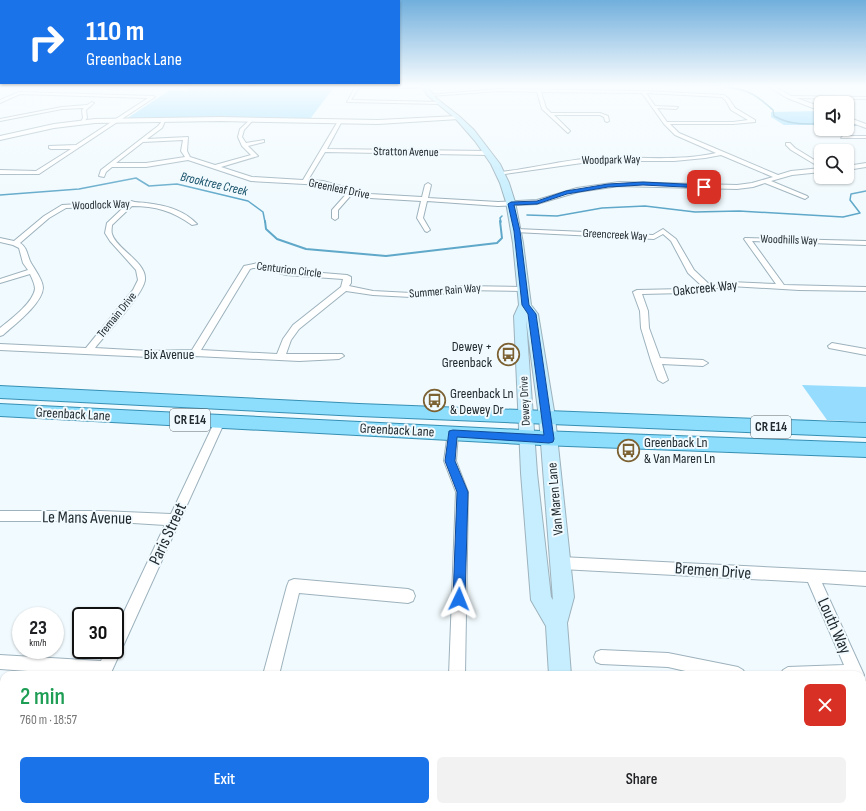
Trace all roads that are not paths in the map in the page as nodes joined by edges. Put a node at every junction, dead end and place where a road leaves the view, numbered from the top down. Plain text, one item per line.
1 (69, 124) edge
2 (114, 124) edge
3 (162, 124) edge
4 (248, 124) edge
5 (338, 124) edge
6 (462, 124) edge
7 (559, 124) edge
8 (666, 124) joint
9 (676, 124) edge
10 (568, 132) dead end
11 (842, 137) dead end
12 (866, 137) edge
13 (0, 138) edge
14 (142, 141) junction
15 (262, 141) dead end
16 (788, 144) dead end
17 (244, 145) junction
18 (51, 147) dead end
19 (78, 147) junction
20 (323, 150) junction
21 (488, 152) junction
22 (721, 154) junction
23 (188, 158) junction
24 (814, 162) edge
25 (110, 165) junction
26 (866, 165) edge
27 (215, 167) junction
28 (854, 167) edge
29 (814, 171) edge
30 (0, 172) edge
31 (500, 174) junction
32 (102, 176) dead end
33 (778, 177) junction
34 (305, 181) junction
35 (766, 181) junction
36 (428, 184) dead end
37 (351, 192) junction
38 (805, 198) dead end
39 (424, 199) junction
40 (131, 203) junction
41 (511, 204) junction
42 (335, 218) dead end
43 (194, 224) dead end
44 (427, 230) dead end
45 (517, 231) junction
46 (0, 240) edge
47 (15, 243) junction
48 (866, 243) edge
49 (32, 271) junction
50 (0, 282) edge
51 (708, 287) junction
52 (782, 287) junction
53 (344, 288) junction
54 (523, 289) junction
55 (863, 289) edge
56 (866, 295) edge
57 (525, 305) junction
58 (0, 333) edge
59 (832, 346) dead end
60 (0, 347) edge
61 (88, 351) junction
62 (866, 352) edge
63 (195, 353) junction
64 (339, 356) dead end
65 (280, 357) junction
66 (656, 361) junction
67 (703, 363) dead end
68 (663, 380) dead end
69 (0, 392) edge
70 (253, 404) junction
71 (0, 410) edge
72 (526, 417) junction
73 (547, 418) junction
74 (220, 421) junction
75 (866, 430) edge
76 (453, 433) junction
77 (527, 437) junction
78 (549, 439) junction
79 (866, 450) edge
80 (0, 516) edge
81 (175, 520) junction
82 (560, 563) junction
83 (812, 577) junction
84 (866, 579) edge
85 (408, 596) dead end
86 (556, 623) junction
87 (124, 628) edge
88 (602, 657) dead end
89 (110, 659) edge
90 (0, 662) edge
91 (93, 671) edge
92 (104, 671) edge
93 (272, 671) edge
94 (457, 671) edge
95 (560, 671) edge
96 (719, 671) edge
97 (854, 671) edge

1 - 13 street
2 - 19 street
3 - 14 street
4 - 17 street
5 - 20 street
6 - 21 main road, Dewey Drive
7 - 10 street
8 - 9 street
8 - 22 street
11 - 12 street
14 - 23 street
14 - 25 street
15 - 17 street
16 - 24 street
17 - 27 street
18 - 19 street
19 - 30 street
20 - 21 street, Stratton Avenue
20 - 34 street
21 - 31 main road, Dewey Drive
22 - 31 street, Woodpark Way
22 - 33 street
23 - 25 street
23 - 27 street, Greenleaf Drive
25 - 32 street
26 - 28 street
27 - 34 street, Greenleaf Drive
29 - 33 street, Greenleaf Drive
31 - 41 main road, Dewey Drive
33 - 35 street, Greenleaf Drive
34 - 37 street, Greenleaf Drive
35 - 38 street
35 - 41 street, Greenleaf Drive
36 - 39 street
37 - 39 street, Greenleaf Drive
37 - 42 street
39 - 41 street, Greenleaf Drive
39 - 44 street
40 - 43 street, Woodlock Way
40 - 47 street, Woodlock Way
40 - 61 street, Tremain Drive
41 - 45 main road, Dewey Drive
45 - 51 street, Greencreek Way
45 - 54 main road, Dewey Drive
46 - 47 street
47 - 49 street
48 - 52 street, Woodhills Way
49 - 50 street
49 - 58 street
51 - 52 street, Oakcreek Way
51 - 66 street, Oakcreek Way
52 - 55 street, Oakcreek Way
53 - 54 street, Summer Rain Way
53 - 63 street, Centurion Circle
53 - 65 street, Centurion Circle
54 - 57 main road, Dewey Drive
55 - 56 street
57 - 72 main road, Dewey Drive
57 - 73 main road, Van Maren Lane
59 - 62 street
60 - 61 street, Bix Avenue
61 - 63 street, Bix Avenue
63 - 65 street, Bix Avenue
64 - 65 street, Bix Avenue
66 - 67 street
66 - 68 street, Oakcreek Way
69 - 70 main road, Greenback Lane / CR E14
70 - 72 main road, Greenback Lane / CR E14
70 - 74 main road
71 - 74 main road, Greenback Lane / CR E14
72 - 73 main road, Greenback Lane / CR E14
72 - 77 main road, Dewey Drive
73 - 75 main road, Greenback Lane / CR E14
73 - 78 main road, Van Maren Lane
74 - 76 main road, Greenback Lane / CR E14
74 - 81 street, Paris Street
76 - 77 main road, Greenback Lane / CR E14
76 - 94 street
77 - 78 main road, Greenback Lane / CR E14
77 - 86 main road, Van Maren Lane
78 - 79 main road, Greenback Lane / CR E14
78 - 82 main road, Van Maren Lane
80 - 81 street, Le Mans Avenue
81 - 87 street, Paris Street
82 - 83 street, Bremen Drive
82 - 86 main road, Van Maren Lane
83 - 84 street, Bremen Drive
83 - 97 street, Louth Way
85 - 93 street
86 - 95 main road, Van Maren Lane
88 - 96 street
89 - 92 street
90 - 91 street

